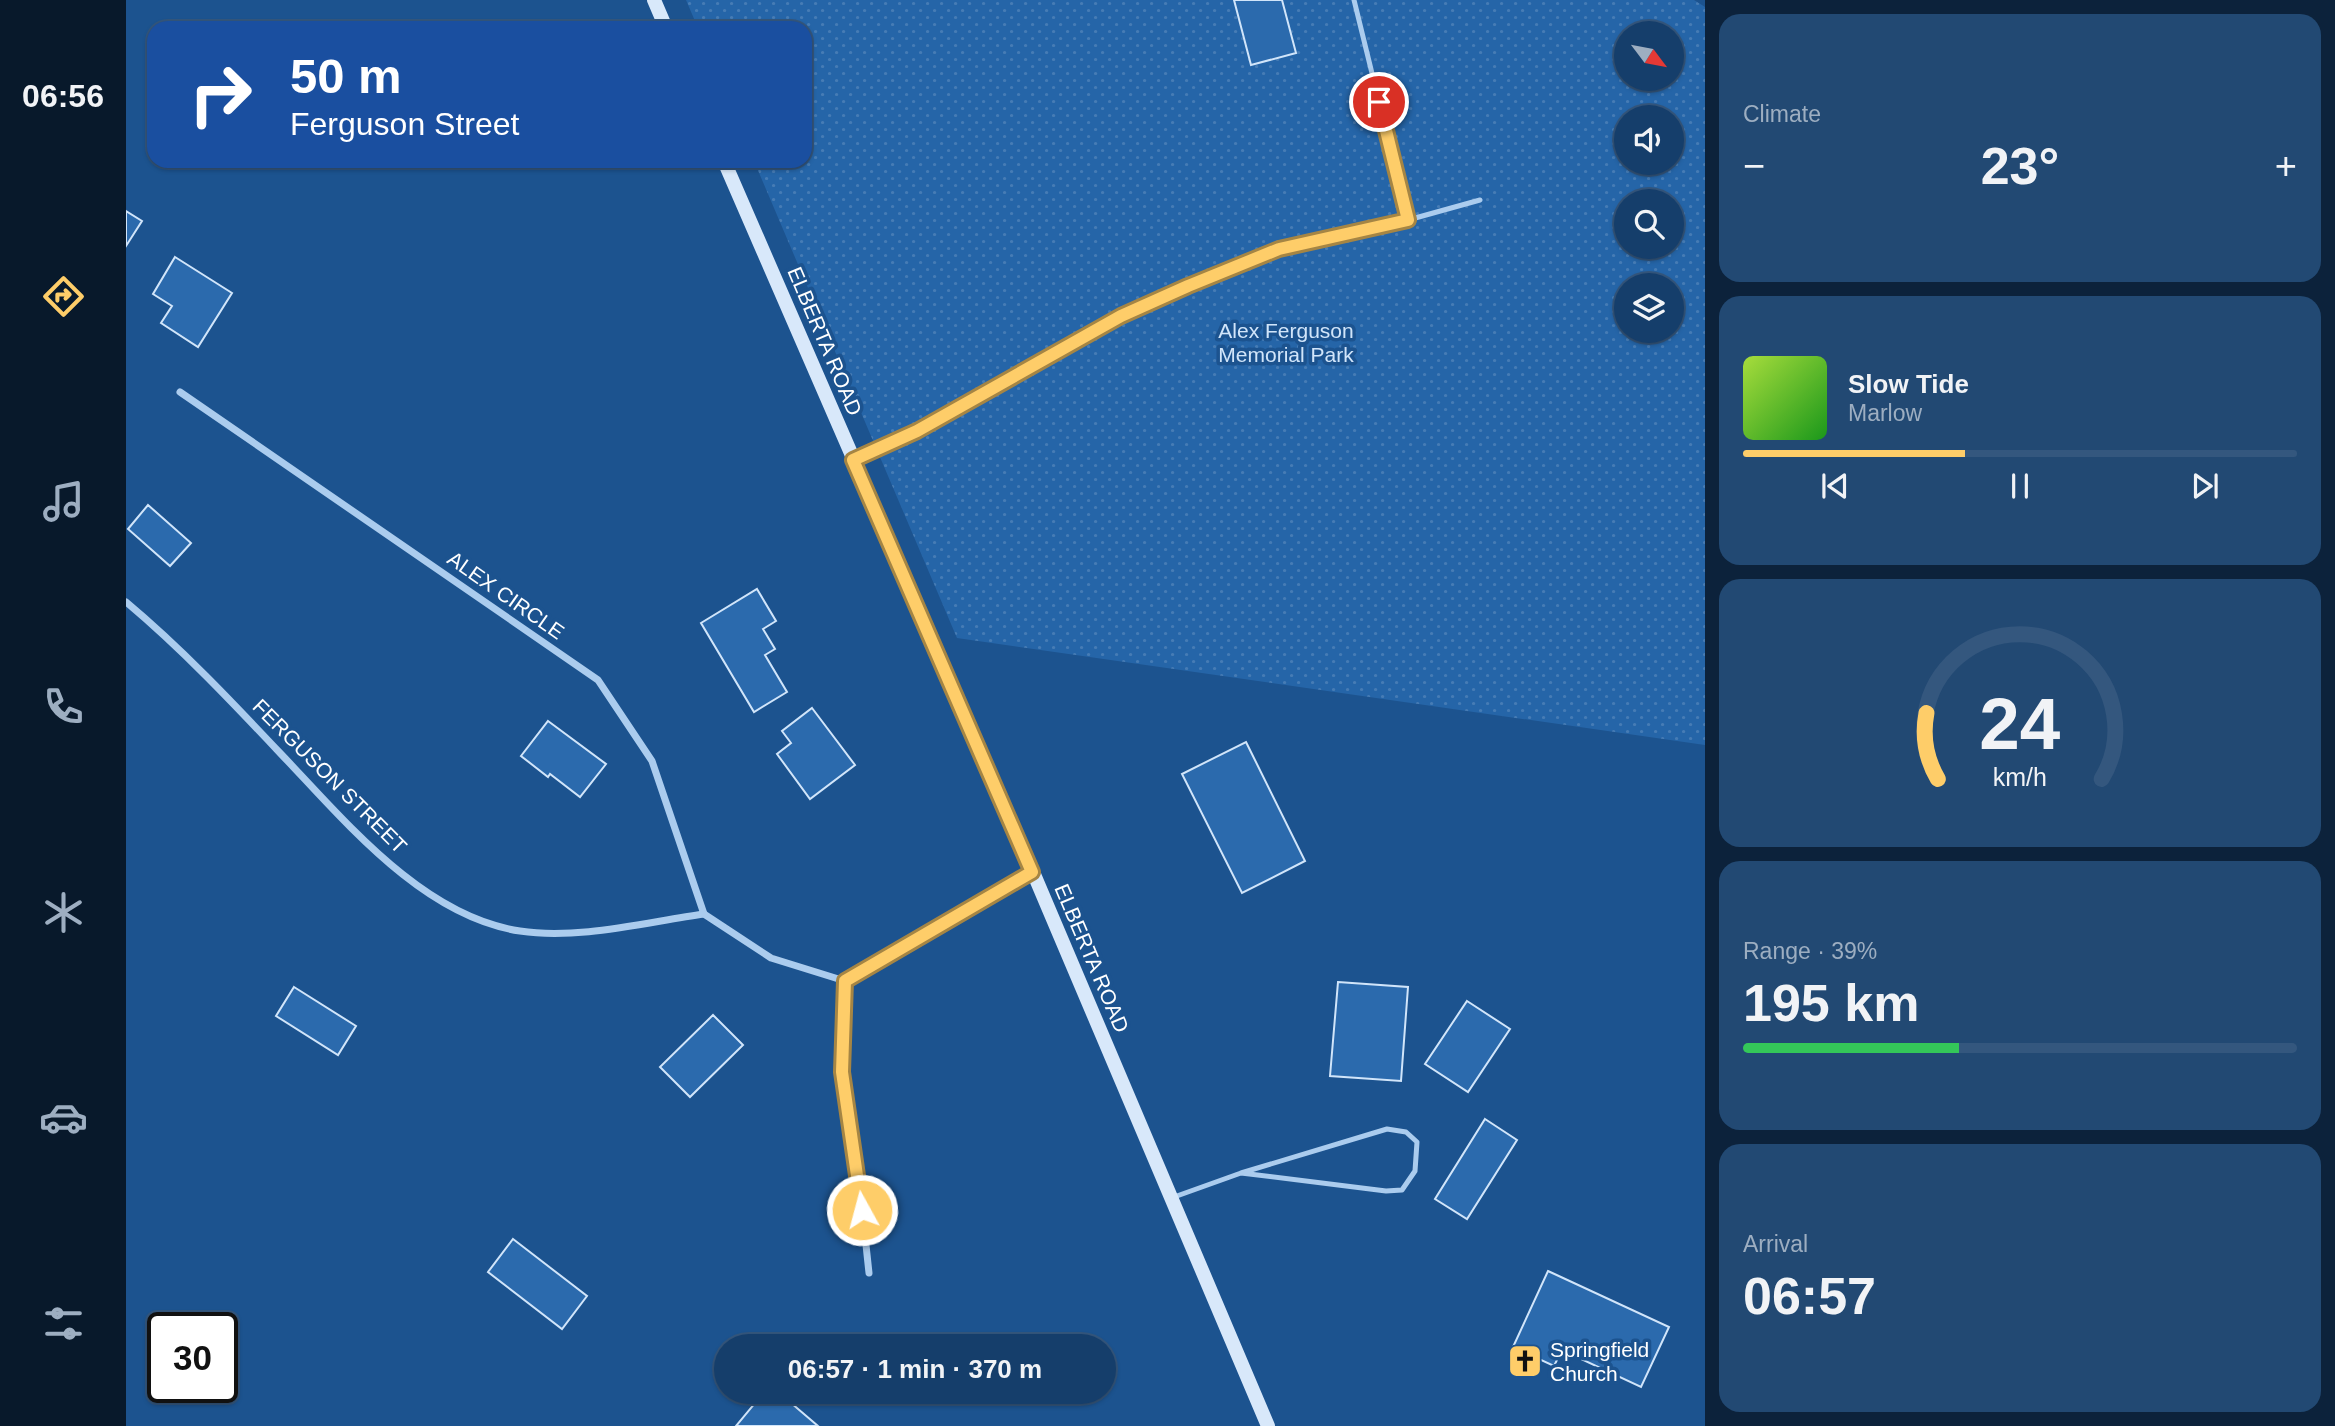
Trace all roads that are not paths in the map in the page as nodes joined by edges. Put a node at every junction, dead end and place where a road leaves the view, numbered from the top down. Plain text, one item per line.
1 (654, 0) edge
2 (1354, 0) edge
3 (663, 21) edge
4 (727, 168) edge
5 (1480, 200) dead end
6 (1408, 220) junction
7 (180, 393) dead end
8 (853, 460) junction
9 (126, 602) edge
10 (1032, 872) junction
11 (704, 914) junction
12 (845, 981) junction
13 (1241, 1173) junction
14 (1171, 1198) junction
15 (869, 1273) dead end
16 (1268, 1426) edge

1 - 3 street
2 - 6 lane
4 - 8 street, ELBERTA ROAD
5 - 6 lane
6 - 8 lane
7 - 11 street, ALEX CIRCLE
8 - 10 street, ELBERTA ROAD
9 - 11 street, FERGUSON STREET
10 - 12 street
10 - 14 street, ELBERTA ROAD
11 - 12 street
12 - 15 street
13 - 13 lane
13 - 14 lane
14 - 16 street, ELBERTA ROAD

